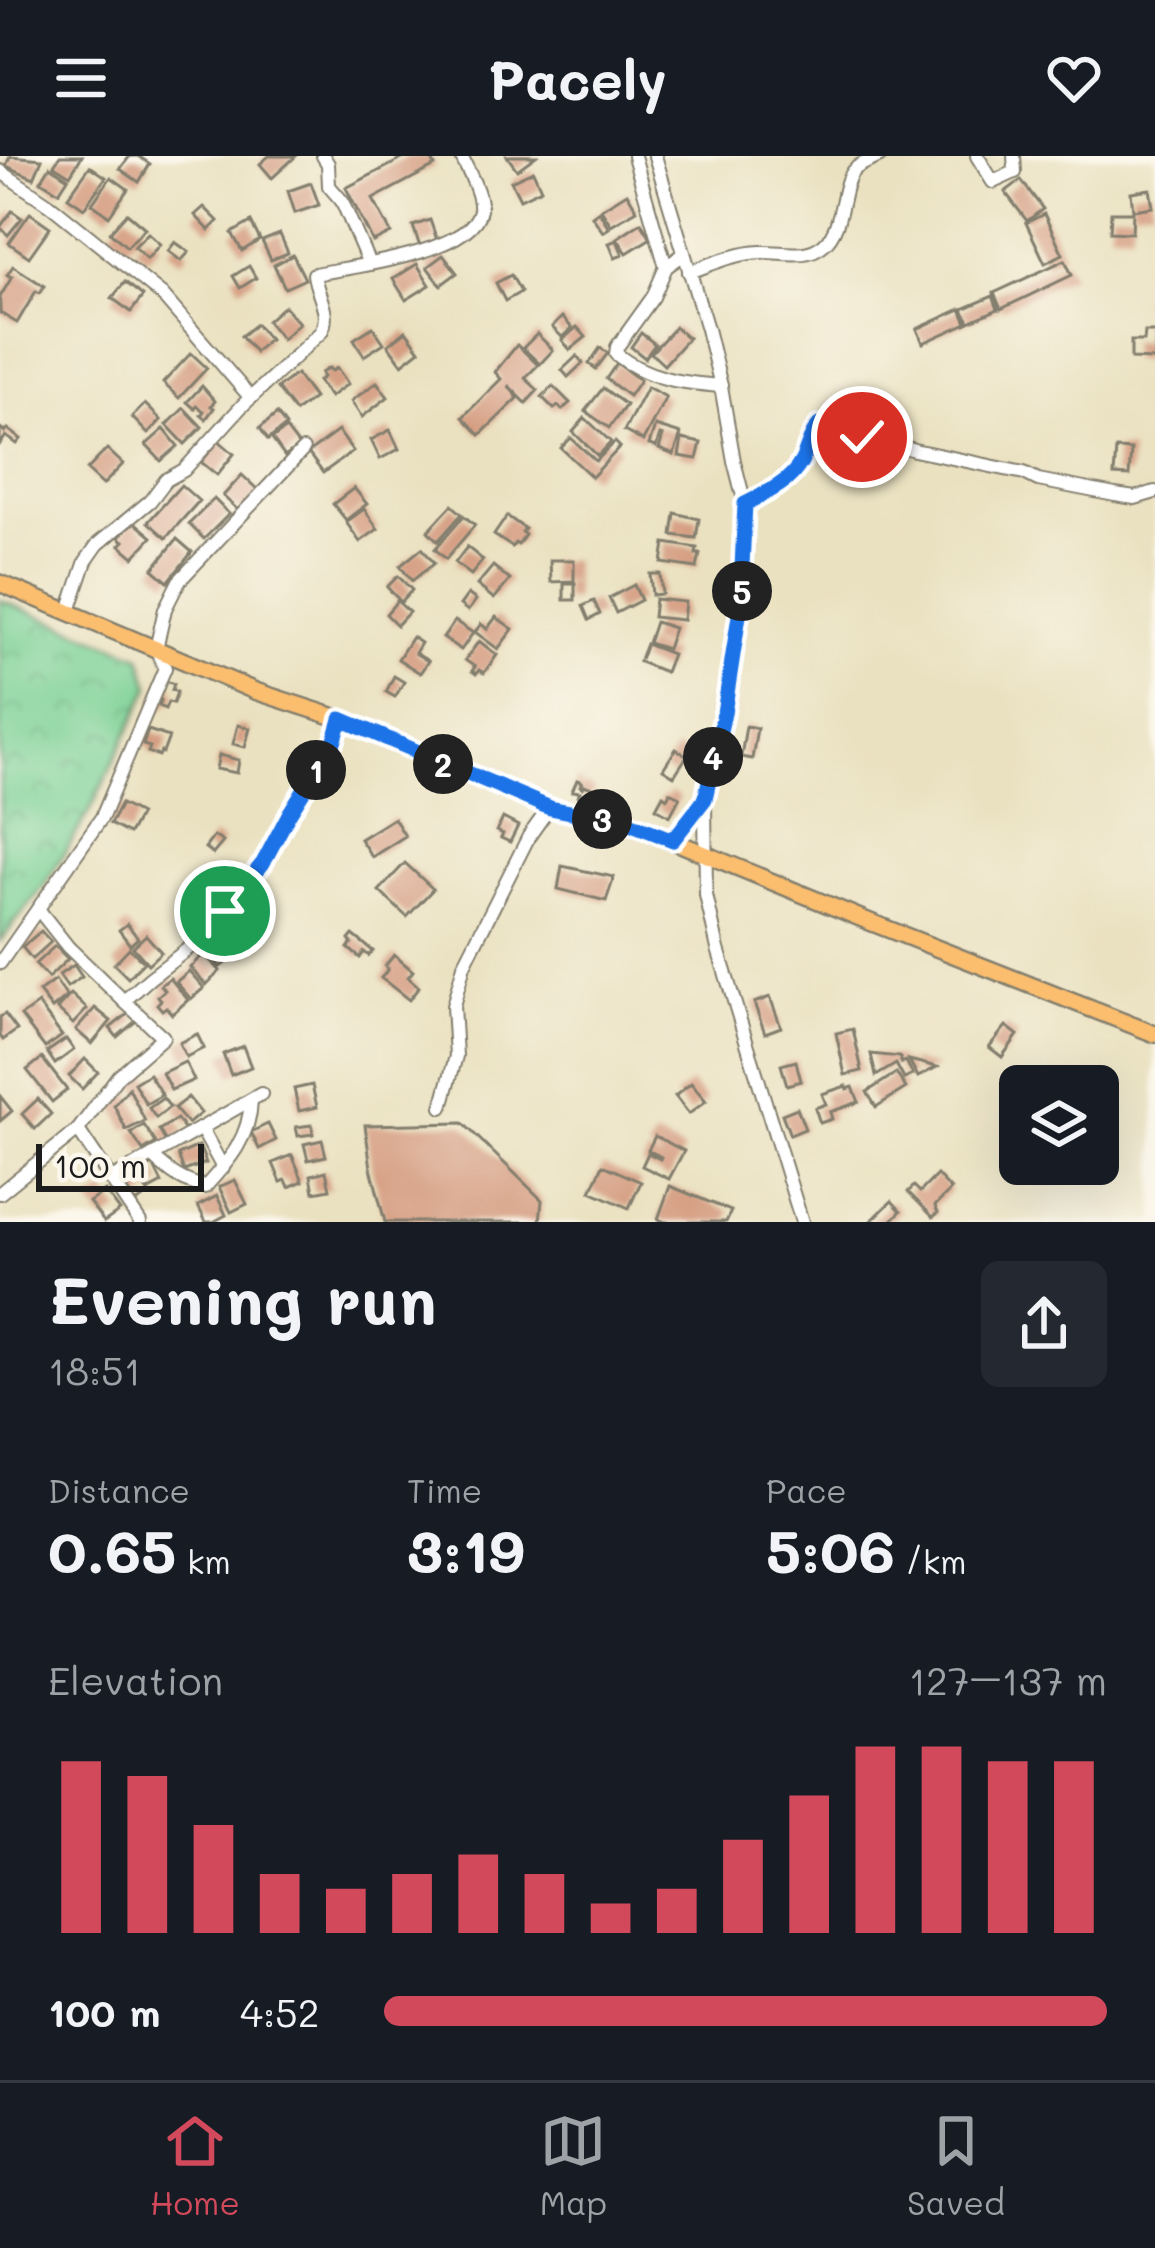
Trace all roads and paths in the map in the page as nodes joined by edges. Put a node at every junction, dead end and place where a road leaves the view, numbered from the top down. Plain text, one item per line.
1 (323, 156) edge
2 (634, 156) edge
3 (656, 156) edge
4 (880, 156) edge
5 (977, 156) edge
6 (1014, 156) edge
7 (466, 158) edge
8 (0, 171) edge
9 (684, 254) junction
10 (369, 264) junction
11 (666, 267) junction
12 (689, 272) junction
13 (722, 386) junction
14 (251, 398) junction
15 (303, 450) dead end
16 (1155, 492) edge
17 (745, 504) junction
18 (0, 583) edge
19 (69, 611) junction
20 (156, 649) junction
21 (341, 719) junction
22 (705, 799) junction
23 (550, 808) junction
24 (673, 840) junction
25 (707, 854) junction
26 (38, 909) junction
27 (0, 963) edge
28 (124, 1001) junction
29 (1155, 1034) edge
30 (442, 1107) dead end
31 (201, 1128) junction
32 (78, 1130) junction
33 (152, 1156) junction
34 (223, 1168) junction
35 (110, 1180) junction
36 (0, 1193) edge
37 (140, 1222) edge
38 (802, 1222) edge

1 - 10 street
2 - 11 street
3 - 9 street
4 - 12 street
5 - 6 street
7 - 10 street
8 - 14 street
9 - 11 street
9 - 12 street
10 - 14 street
11 - 13 street
12 - 13 street
13 - 17 street
14 - 19 street
15 - 20 street
16 - 17 street
17 - 22 street
18 - 19 main road
19 - 20 main road
20 - 21 main road
20 - 26 street
21 - 23 main road
21 - 28 street
22 - 24 street
22 - 25 street
23 - 24 main road
23 - 30 street
24 - 25 main road
25 - 29 main road
25 - 38 street
26 - 27 street
26 - 28 street
28 - 32 street
31 - 33 street
31 - 34 street
31 - 34 street
32 - 35 street
32 - 36 street
33 - 34 street
33 - 35 street
35 - 37 street

